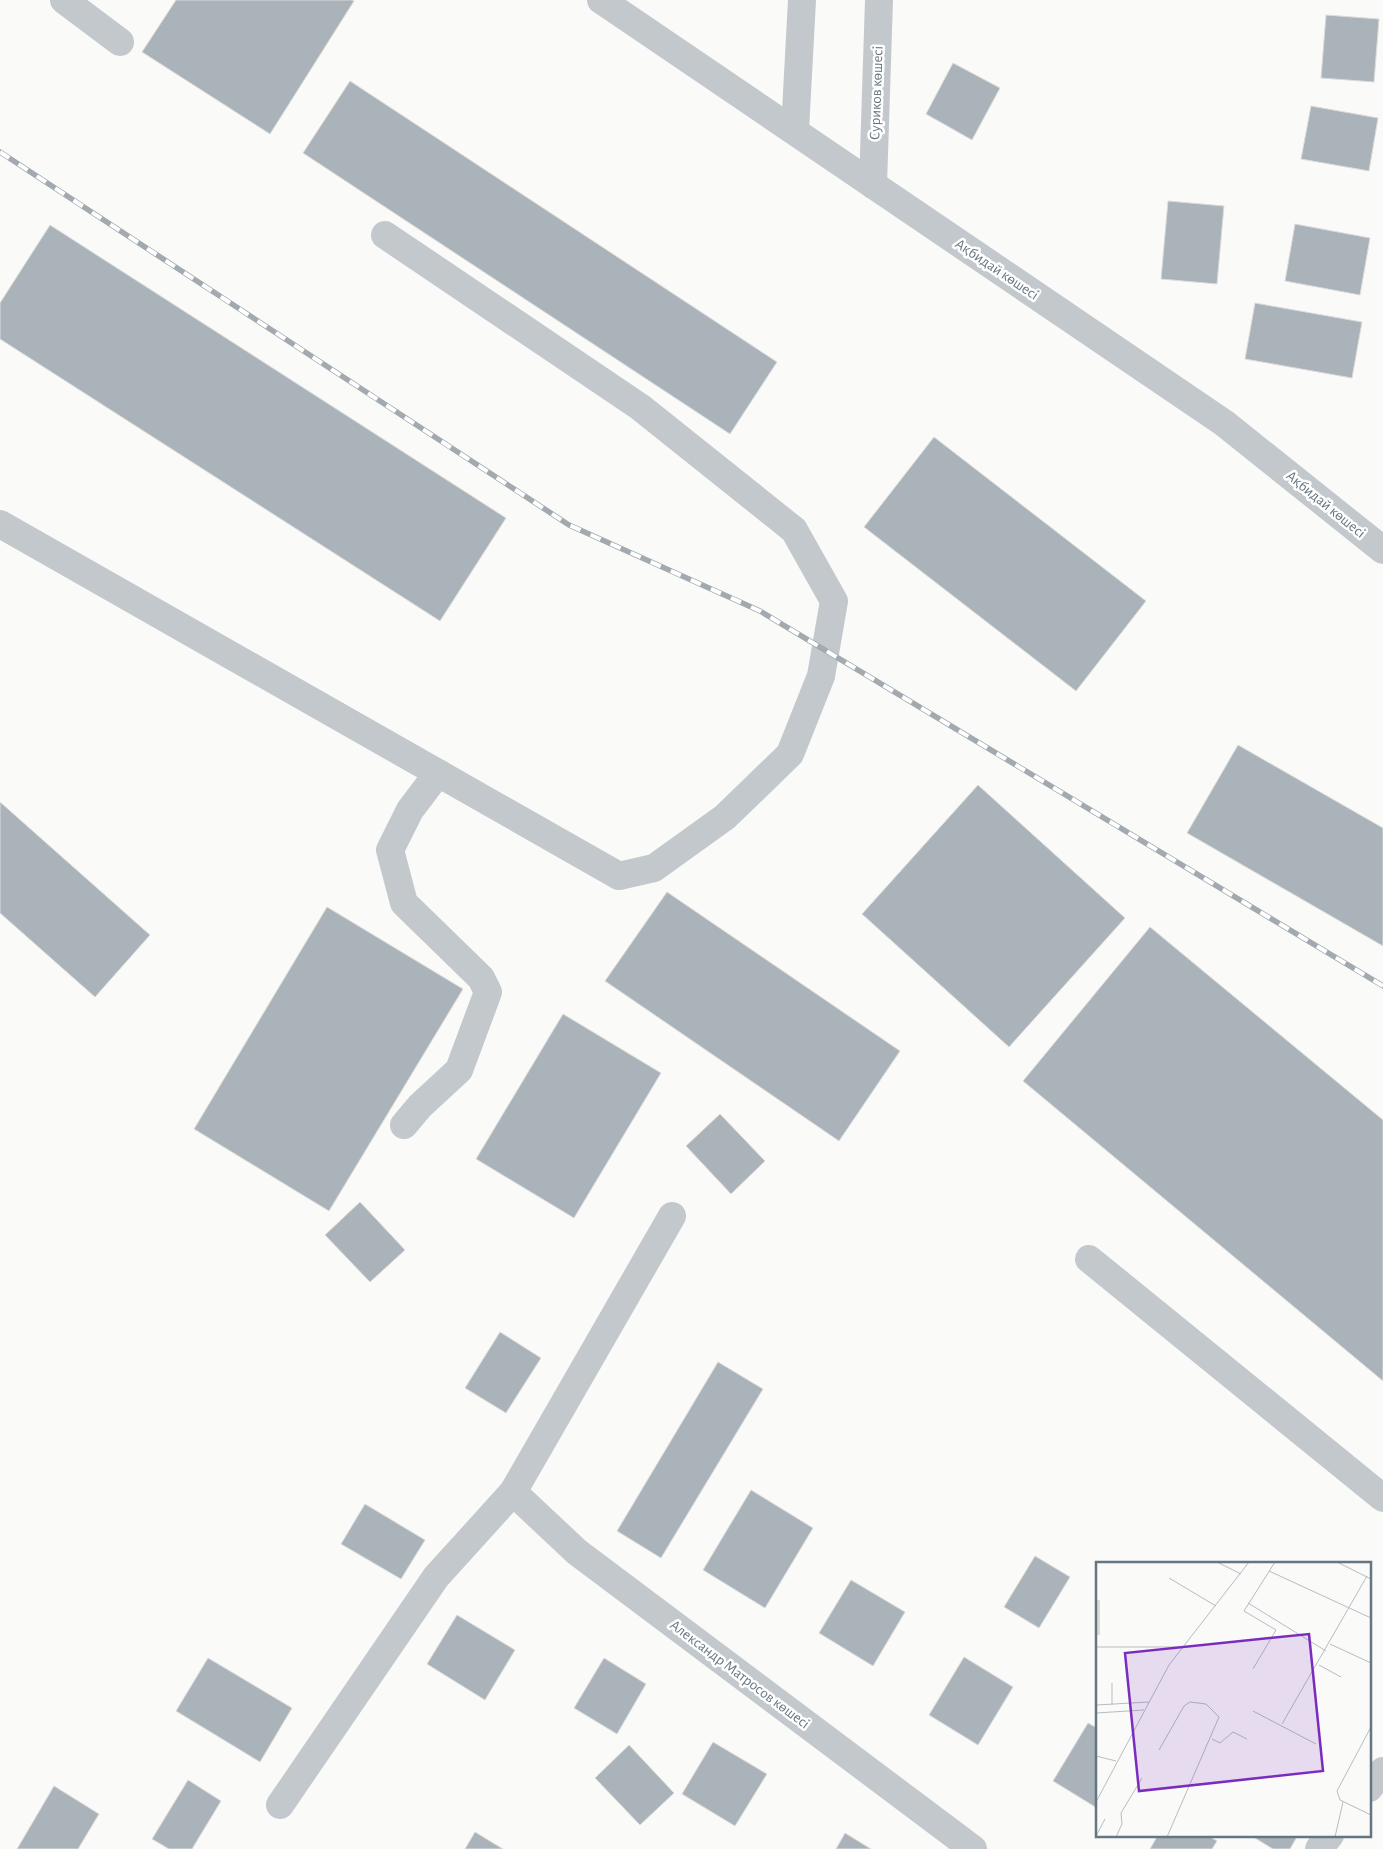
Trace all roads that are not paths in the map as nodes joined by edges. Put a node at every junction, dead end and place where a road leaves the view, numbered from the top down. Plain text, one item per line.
1 (64, 0) edge
2 (601, 0) edge
3 (802, 0) edge
4 (879, 0) edge
5 (120, 42) dead end
6 (795, 130) junction
7 (873, 185) junction
8 (384, 235) dead end
9 (0, 524) edge
10 (1383, 550) edge
11 (438, 773) junction
12 (404, 1125) dead end
13 (672, 1216) dead end
14 (1089, 1260) dead end
15 (513, 1492) junction
16 (1383, 1498) edge
17 (1383, 1771) edge
18 (1370, 1787) edge
19 (280, 1805) dead end
20 (1329, 1836) edge
21 (973, 1849) edge
22 (1319, 1849) edge

1 - 5 street
2 - 6 street, Ақбидай көшесі
3 - 6 street
4 - 7 street, Суриков көшесі
6 - 7 street, Ақбидай көшесі
7 - 10 street, Ақбидай көшесі
8 - 11 street
9 - 11 street
11 - 12 street
13 - 15 street
14 - 16 street
15 - 19 street
15 - 21 street, Александр Матросов көшесі
17 - 18 street
20 - 22 street

